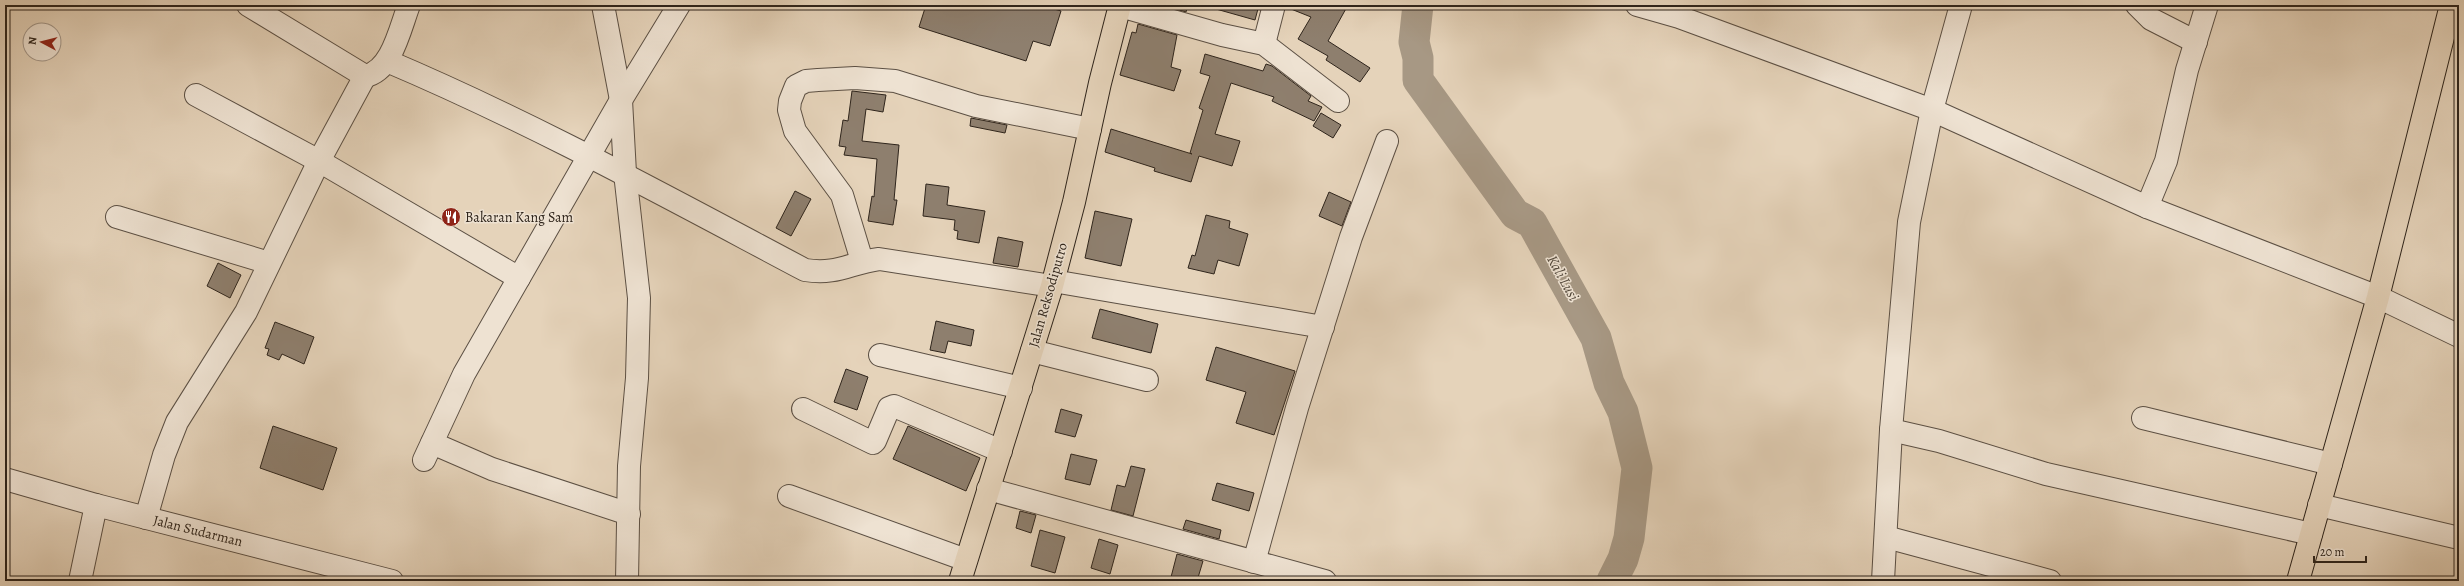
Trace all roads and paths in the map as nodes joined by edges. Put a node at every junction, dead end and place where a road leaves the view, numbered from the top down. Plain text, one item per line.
1 (248, 5) edge
2 (409, 5) edge
3 (603, 5) edge
4 (679, 5) edge
5 (1274, 5) edge
6 (1636, 5) edge
7 (2137, 5) edge
8 (2207, 5) edge
9 (2451, 5) edge
10 (1120, 6) edge
11 (1956, 7) edge
12 (2196, 42) junction
13 (1264, 44) junction
14 (387, 61) junction
15 (365, 76) junction
16 (196, 95) dead end
17 (621, 100) junction
18 (1338, 101) dead end
19 (1932, 110) junction
20 (1090, 129) junction
21 (1387, 141) dead end
22 (589, 156) junction
23 (319, 161) junction
24 (625, 173) junction
25 (2148, 208) junction
26 (117, 217) dead end
27 (862, 261) junction
28 (269, 263) junction
29 (519, 278) junction
30 (1052, 284) junction
31 (2378, 296) junction
32 (1323, 327) junction
33 (2459, 336) edge
34 (1032, 351) junction
35 (880, 355) dead end
36 (1147, 380) dead end
37 (1021, 388) junction
38 (803, 409) dead end
39 (2144, 418) dead end
40 (1891, 430) junction
41 (1001, 451) junction
42 (2331, 464) junction
43 (5, 479) edge
44 (988, 489) junction
45 (790, 496) dead end
46 (96, 505) junction
47 (2319, 505) junction
48 (628, 514) junction
49 (146, 518) junction
50 (2311, 534) junction
51 (1886, 537) junction
52 (2459, 538) edge
53 (966, 560) junction
54 (1254, 562) junction
55 (321, 572) edge
56 (80, 581) edge
57 (392, 581) edge
58 (627, 581) edge
59 (960, 581) edge
60 (1325, 581) edge
61 (1884, 581) edge
62 (2050, 581) edge
63 (2298, 581) edge

1 - 15 street
2 - 14 street
3 - 17 street
4 - 17 street
5 - 13 street
6 - 19 street
7 - 12 street
8 - 12 street
9 - 31 main road
10 - 13 street
10 - 20 main road, Jalan Reksodiputro
11 - 19 street
12 - 25 street
13 - 18 street
14 - 15 street
14 - 22 street
15 - 23 street
16 - 23 street
17 - 22 street
17 - 24 street
19 - 25 street
19 - 40 street
20 - 27 street
20 - 30 main road, Jalan Reksodiputro
21 - 32 street
22 - 24 street
22 - 29 street
23 - 28 street
23 - 29 street
24 - 27 street
24 - 48 street
25 - 31 street
26 - 28 street
27 - 30 street
28 - 49 street
29 - 48 street
30 - 32 street
30 - 34 main road, Jalan Reksodiputro
31 - 33 street
31 - 42 main road
32 - 54 street
34 - 36 street
34 - 37 main road, Jalan Reksodiputro
35 - 37 street
37 - 41 main road, Jalan Reksodiputro
38 - 41 street
39 - 42 street
40 - 50 street
40 - 51 street
41 - 44 main road, Jalan Reksodiputro
42 - 47 main road
43 - 46 street, Jalan Sudarman
44 - 53 main road, Jalan Reksodiputro
44 - 54 street
45 - 53 street
46 - 49 street, Jalan Sudarman
46 - 56 street
47 - 50 main road
47 - 52 street
48 - 58 street
49 - 55 street, Jalan Sudarman
50 - 63 main road
51 - 61 street
51 - 62 street
53 - 59 main road, Jalan Reksodiputro
54 - 60 street
55 - 57 street, Jalan Sudarman

